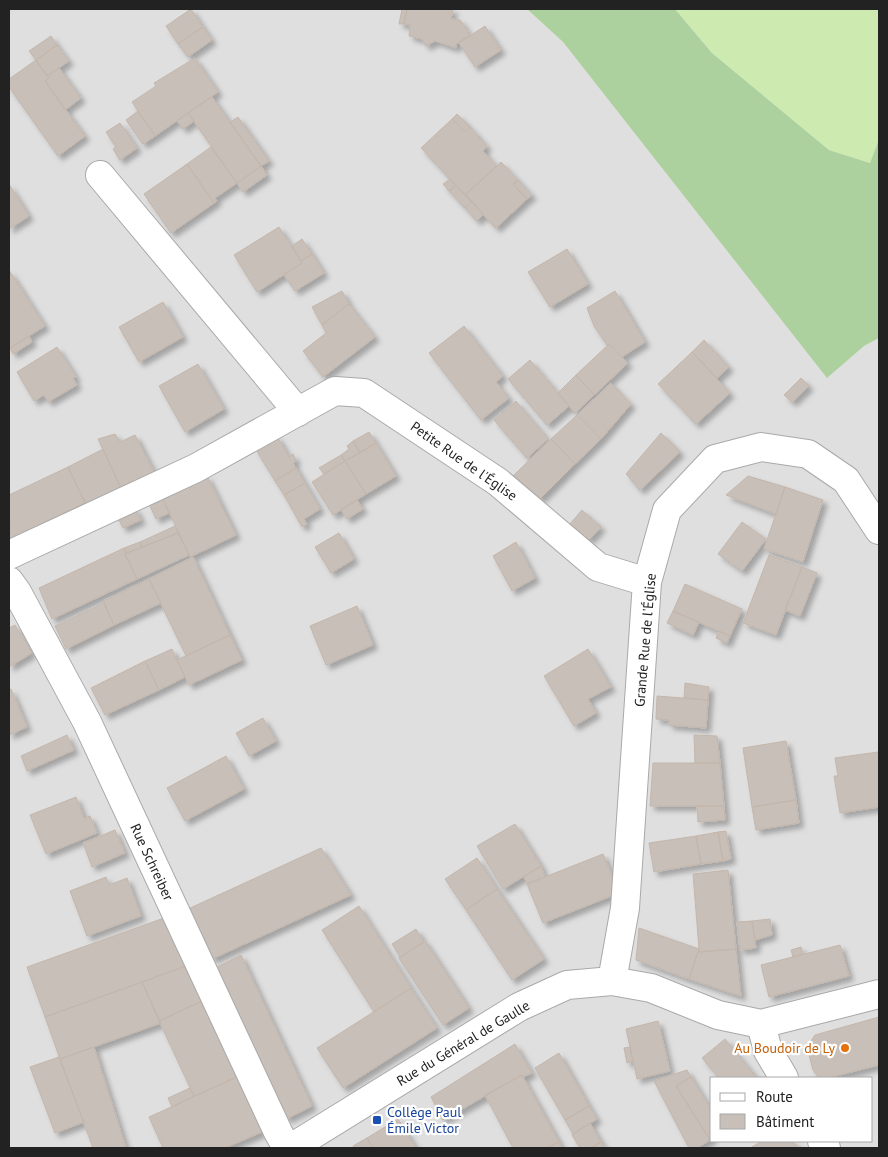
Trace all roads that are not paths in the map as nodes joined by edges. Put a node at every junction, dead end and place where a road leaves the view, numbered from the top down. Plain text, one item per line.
1 (100, 175) dead end
2 (298, 412) junction
3 (879, 530) edge
4 (9, 555) edge
5 (9, 581) edge
6 (647, 582) junction
7 (612, 982) junction
8 (879, 994) edge
9 (761, 1024) junction
10 (783, 1077) edge
11 (287, 1148) edge
12 (291, 1148) edge

1 - 2 street
2 - 4 street, Petite Rue de l'Église
2 - 6 street, Petite Rue de l'Église
3 - 6 street, Grande Rue de l'Église
5 - 11 street, Rue Schreiber
6 - 7 street, Grande Rue de l'Église
7 - 9 street, Rue du Général de Gaulle
7 - 12 street, Rue du Général de Gaulle
8 - 9 street, Rue du Général de Gaulle
9 - 10 street

